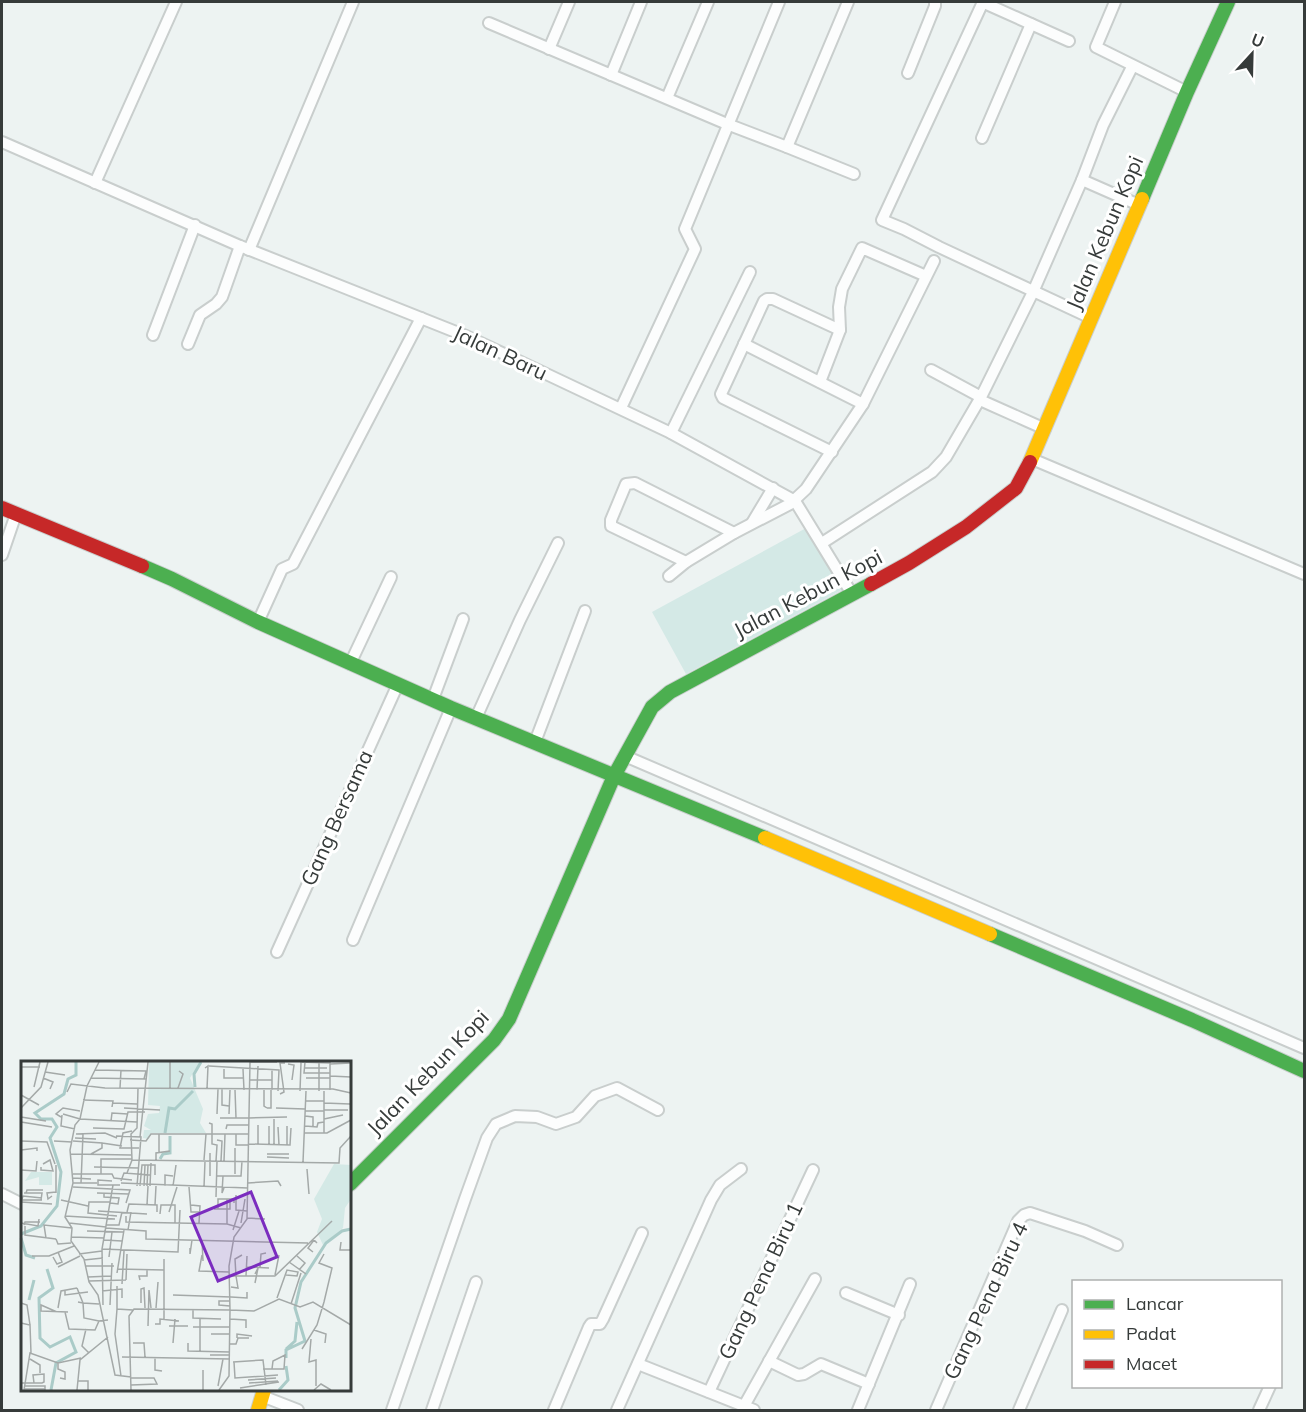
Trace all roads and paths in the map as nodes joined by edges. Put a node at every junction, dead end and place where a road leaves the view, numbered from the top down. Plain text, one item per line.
1 (176, 2) edge
2 (353, 2) edge
3 (569, 2) edge
4 (641, 2) edge
5 (708, 2) edge
6 (779, 2) edge
7 (848, 2) edge
8 (935, 2) edge
9 (982, 2) edge
10 (1115, 2) edge
11 (1228, 2) edge
12 (489, 23) dead end
13 (1031, 24) junction
14 (1070, 41) dead end
15 (549, 49) junction
16 (1132, 67) junction
17 (908, 74) dead end
18 (611, 75) junction
19 (1187, 92) junction
20 (667, 98) junction
21 (727, 124) junction
22 (982, 138) dead end
23 (2, 142) edge
24 (788, 147) junction
25 (854, 174) dead end
26 (1082, 180) junction
27 (95, 183) junction
28 (1139, 205) junction
29 (195, 225) junction
30 (245, 248) junction
31 (934, 261) dead end
32 (750, 272) dead end
33 (927, 276) junction
34 (1033, 292) junction
35 (421, 318) junction
36 (1091, 318) junction
37 (840, 330) junction
38 (153, 335) dead end
39 (188, 344) dead end
40 (744, 344) junction
41 (931, 370) dead end
42 (820, 382) junction
43 (981, 398) junction
44 (863, 404) junction
45 (621, 408) junction
46 (1045, 429) junction
47 (671, 433) junction
48 (832, 452) junction
49 (1032, 459) junction
50 (773, 488) junction
51 (795, 501) junction
52 (2, 508) edge
53 (16, 514) junction
54 (752, 524) junction
55 (734, 533) junction
56 (558, 543) dead end
57 (822, 543) junction
58 (2, 555) edge
59 (686, 562) junction
60 (1305, 574) edge
61 (669, 576) dead end
62 (391, 578) dead end
63 (852, 594) junction
64 (585, 611) dead end
65 (464, 619) dead end
66 (258, 622) junction
67 (350, 664) junction
68 (398, 684) junction
69 (433, 699) junction
70 (451, 708) junction
71 (476, 718) junction
72 (535, 742) junction
73 (625, 756) junction
74 (614, 776) junction
75 (353, 940) dead end
76 (277, 952) dead end
77 (1305, 1048) edge
78 (1305, 1071) edge
79 (658, 1110) dead end
80 (741, 1169) dead end
81 (813, 1170) dead end
82 (351, 1183) edge
83 (2, 1194) edge
84 (21, 1204) edge
85 (642, 1233) dead end
86 (1117, 1245) dead end
87 (815, 1279) dead end
88 (476, 1282) dead end
89 (910, 1284) dead end
90 (846, 1293) dead end
91 (1062, 1310) dead end
92 (899, 1316) junction
93 (769, 1361) junction
94 (638, 1364) junction
95 (869, 1384) junction
96 (1269, 1388) edge
97 (710, 1392) junction
98 (263, 1393) edge
99 (749, 1408) edge
100 (258, 1410) edge
101 (298, 1410) edge
102 (392, 1410) edge
103 (432, 1410) edge
104 (554, 1410) edge
105 (617, 1410) edge
106 (858, 1410) edge
107 (936, 1410) edge
108 (1019, 1410) edge
109 (1259, 1410) edge

1 - 27 street
2 - 30 street
3 - 15 street
4 - 18 street
5 - 20 street
6 - 21 street
7 - 24 street
8 - 17 street
9 - 13 street
9 - 34 street
10 - 16 street
11 - 19 main road, Jalan Kebun Kopi
12 - 15 street
13 - 14 street
13 - 22 street
15 - 18 street
16 - 19 street
16 - 26 street
18 - 20 street
19 - 28 main road, Jalan Kebun Kopi
20 - 21 street
21 - 24 street
21 - 45 street
23 - 27 street, Jalan Baru
24 - 25 street
26 - 28 street
26 - 34 street
27 - 29 street, Jalan Baru
28 - 36 main road, Jalan Kebun Kopi
29 - 30 street, Jalan Baru
29 - 38 street
30 - 35 street, Jalan Baru
30 - 39 street
31 - 33 street
32 - 47 street
33 - 37 street
33 - 44 street
34 - 36 street
34 - 43 street
35 - 45 street, Jalan Baru
35 - 66 street
36 - 46 main road, Jalan Kebun Kopi
37 - 40 street
37 - 42 street
40 - 42 street
40 - 48 street
41 - 43 street
42 - 44 street
43 - 46 street
43 - 57 street
44 - 48 street
45 - 47 street, Jalan Baru
46 - 49 main road, Jalan Kebun Kopi
47 - 50 street, Jalan Baru
48 - 51 street
49 - 60 street
49 - 63 main road, Jalan Kebun Kopi
50 - 51 street, Jalan Baru
50 - 54 street
51 - 54 street
51 - 57 street, Jalan Baru
52 - 53 main road
53 - 58 street
53 - 66 main road
54 - 55 street
55 - 59 street
55 - 59 street
56 - 71 street
57 - 63 street, Jalan Baru
59 - 61 street
62 - 67 street
63 - 73 main road, Jalan Kebun Kopi
64 - 72 street
65 - 69 street
66 - 67 main road
67 - 68 main road
68 - 69 main road
68 - 76 street, Gang Bersama
69 - 70 main road
70 - 71 main road
70 - 75 street
71 - 72 main road
72 - 74 main road
73 - 74 main road, Jalan Kebun Kopi
73 - 77 street
74 - 78 main road
74 - 82 main road, Jalan Kebun Kopi
79 - 102 street
80 - 94 street
81 - 97 street, Gang Pena Biru 1
83 - 84 street
85 - 104 street
86 - 107 street, Gang Pena Biru 4
87 - 93 street
88 - 103 street
89 - 92 street
90 - 92 street
91 - 108 street
92 - 95 street
93 - 95 street
93 - 99 street
94 - 97 street
94 - 105 street
95 - 106 street
96 - 109 street
97 - 99 street
98 - 100 main road
98 - 101 street

